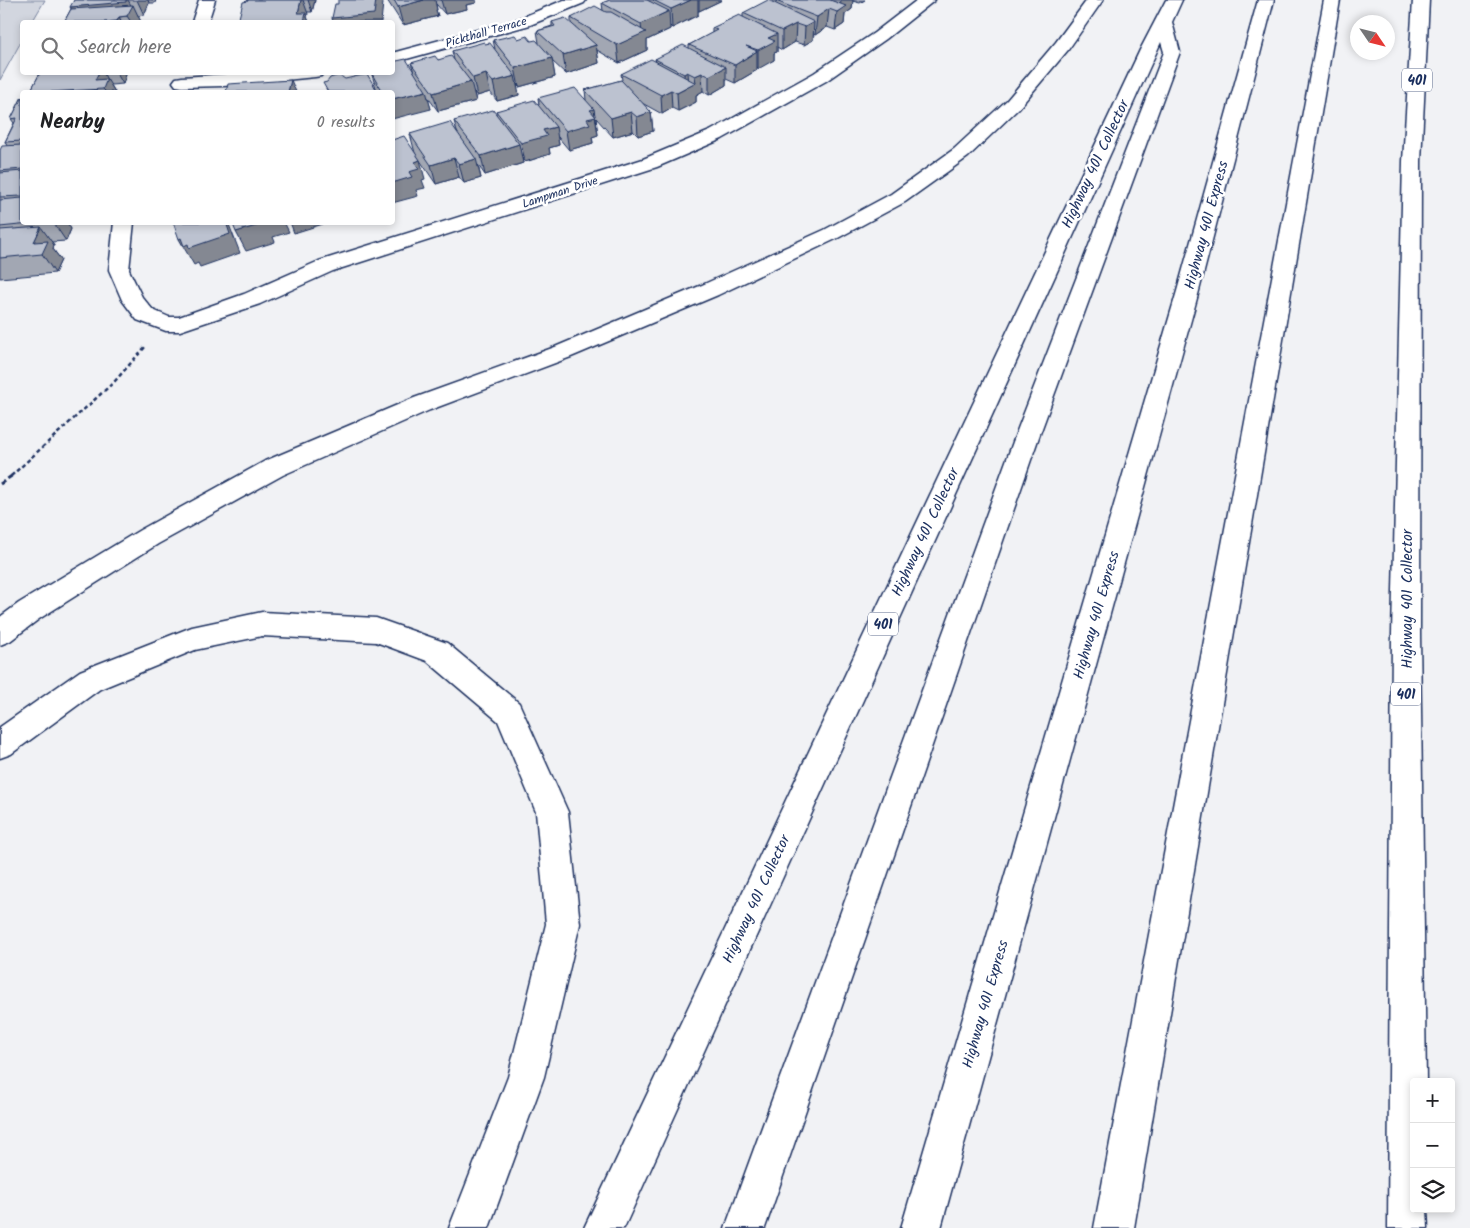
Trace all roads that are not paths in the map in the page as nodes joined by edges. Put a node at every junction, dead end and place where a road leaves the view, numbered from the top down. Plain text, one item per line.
1 (206, 0) edge
2 (578, 0) edge
3 (927, 0) edge
4 (1095, 0) edge
5 (1266, 0) edge
6 (1332, 0) edge
7 (1421, 0) edge
8 (1169, 11) edge
9 (201, 20) edge
10 (395, 57) edge
11 (285, 75) edge
12 (181, 82) edge
13 (124, 225) edge
14 (0, 633) edge
15 (0, 744) edge
16 (469, 1228) edge
17 (604, 1228) edge
18 (745, 1228) edge
19 (921, 1228) edge
20 (1114, 1228) edge
21 (1408, 1228) edge

1 - 9 main road
2 - 10 main road, Pickthall Terrace
3 - 13 main road, Lampman Drive
4 - 14 main road
5 - 19 main road, Highway 401 Express
6 - 20 main road
7 - 21 main road, Highway 401 Collector / 401
8 - 17 main road, Highway 401 Collector / 401
8 - 18 main road
11 - 12 main road
15 - 16 main road

